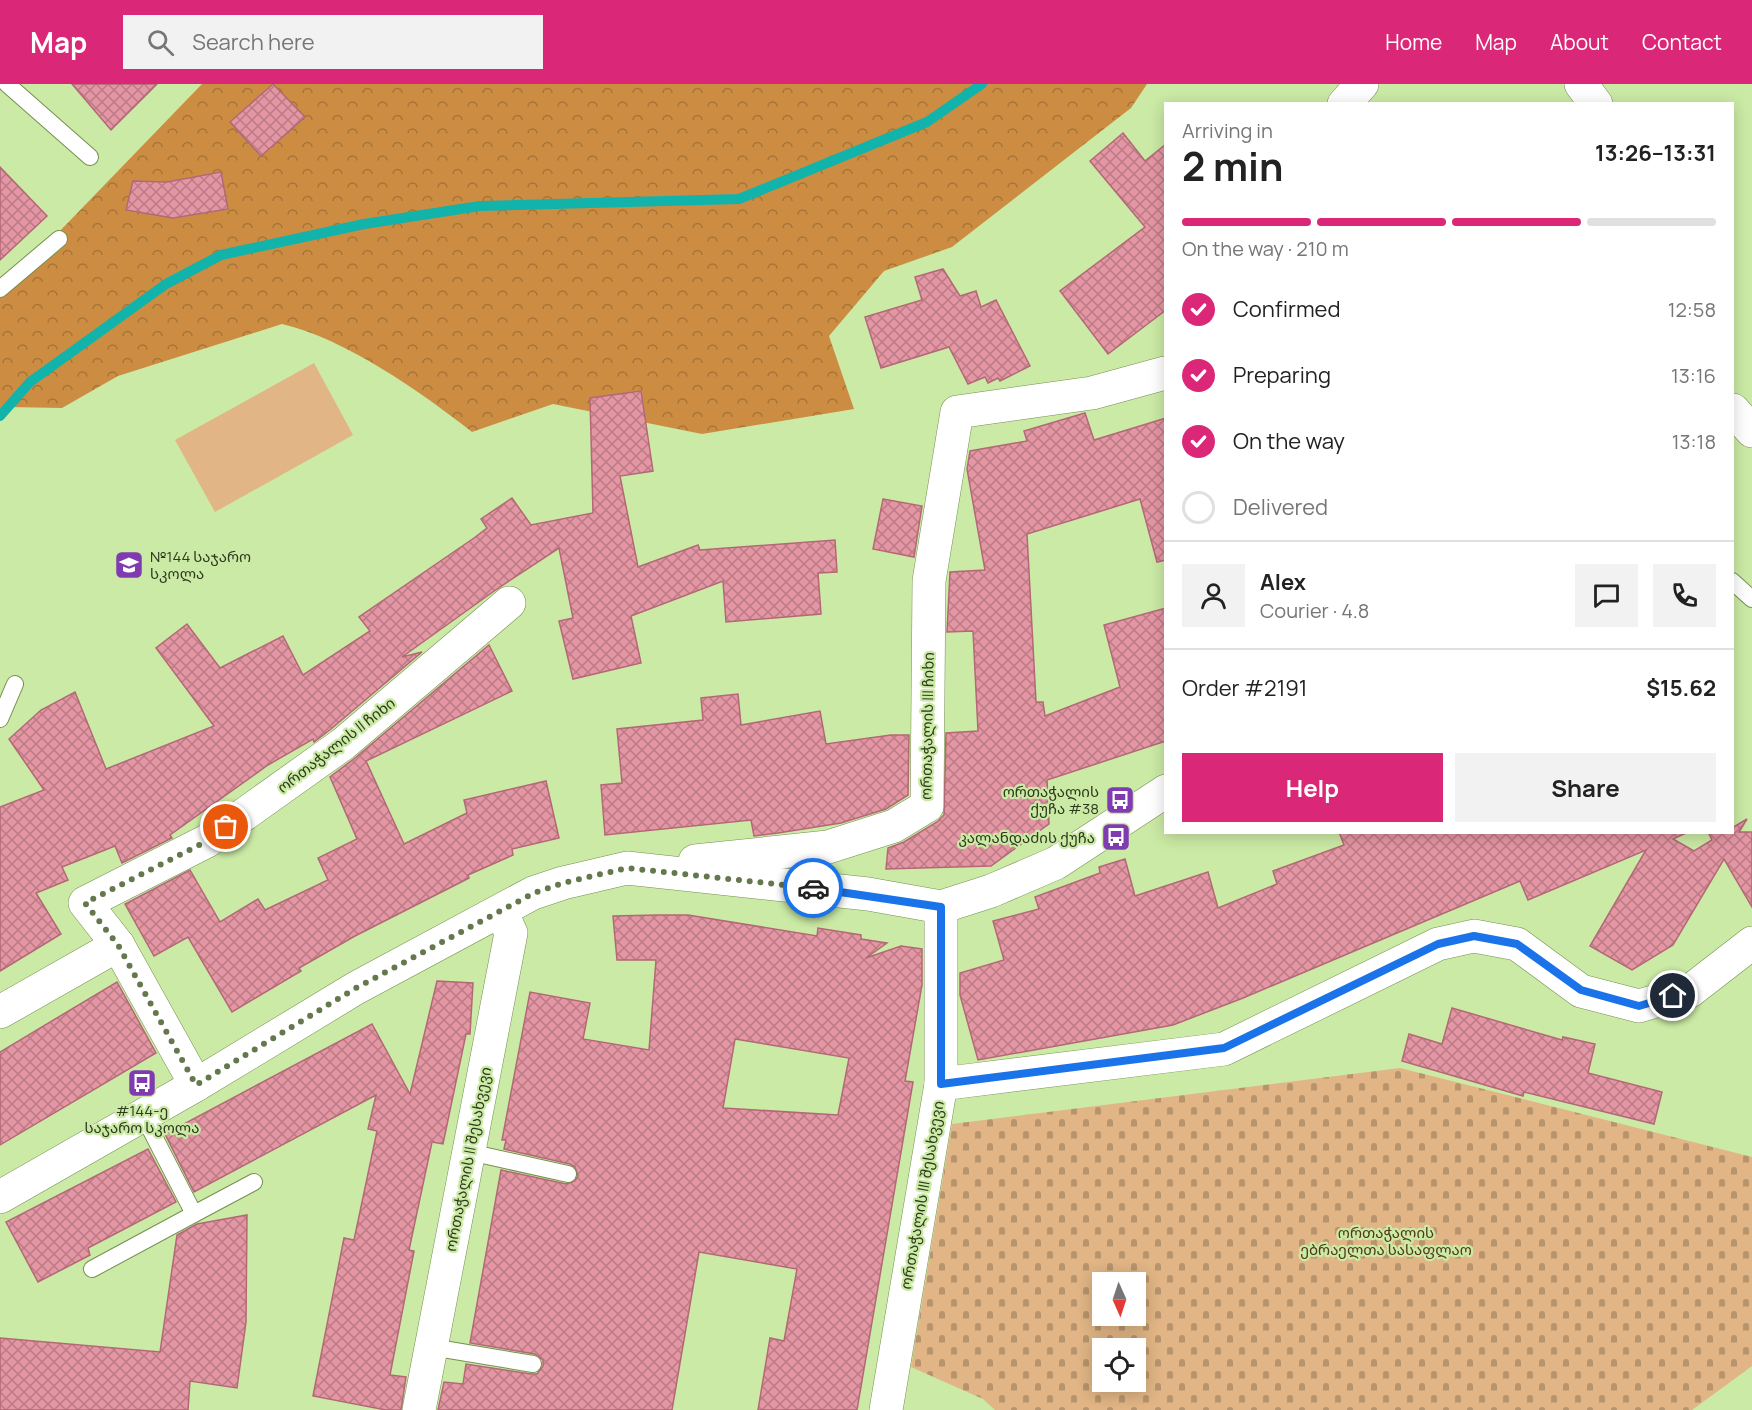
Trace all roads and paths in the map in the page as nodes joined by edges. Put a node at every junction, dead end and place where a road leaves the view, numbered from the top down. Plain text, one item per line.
1 (7, 84) edge
2 (1362, 84) edge
3 (1581, 84) edge
4 (1600, 84) edge
5 (1346, 102) edge
6 (1594, 102) edge
7 (1608, 102) edge
8 (90, 157) dead end
9 (59, 239) dead end
10 (0, 289) edge
11 (1164, 374) edge
12 (1734, 583) edge
13 (1752, 599) edge
14 (509, 603) dead end
15 (15, 684) dead end
16 (0, 719) edge
17 (1164, 792) edge
18 (627, 868) junction
19 (941, 907) junction
20 (501, 911) junction
21 (1752, 943) edge
22 (118, 945) junction
23 (0, 1012) edge
24 (941, 1084) junction
25 (196, 1085) junction
26 (143, 1115) junction
27 (469, 1152) junction
28 (568, 1174) dead end
29 (254, 1182) dead end
30 (0, 1197) edge
31 (194, 1214) junction
32 (92, 1269) dead end
33 (431, 1347) junction
34 (533, 1364) dead end
35 (419, 1410) edge
36 (886, 1410) edge

1 - 8 lane
2 - 5 street
3 - 6 street
4 - 7 street
9 - 10 lane
11 - 18 street, ორთაჭალის III ჩიხი
12 - 13 lane
14 - 22 street, ორთაჭალის II ჩიხი
15 - 16 lane
17 - 19 street
18 - 19 street
18 - 20 street
19 - 24 street, ორთაჭალის III შესახვევი
20 - 25 street
20 - 27 street, ორთაჭალის II შესახვევი
21 - 24 street
22 - 23 street
22 - 25 street, ორთაჭალის II ჩიხი
24 - 36 street, ორთაჭალის III შესახვევი
25 - 26 street
26 - 30 street
26 - 31 lane
27 - 28 lane
27 - 33 street, ორთაჭალის II შესახვევი
29 - 31 lane
31 - 32 lane
33 - 34 lane
33 - 35 street, ორთაჭალის II შესახვევი

